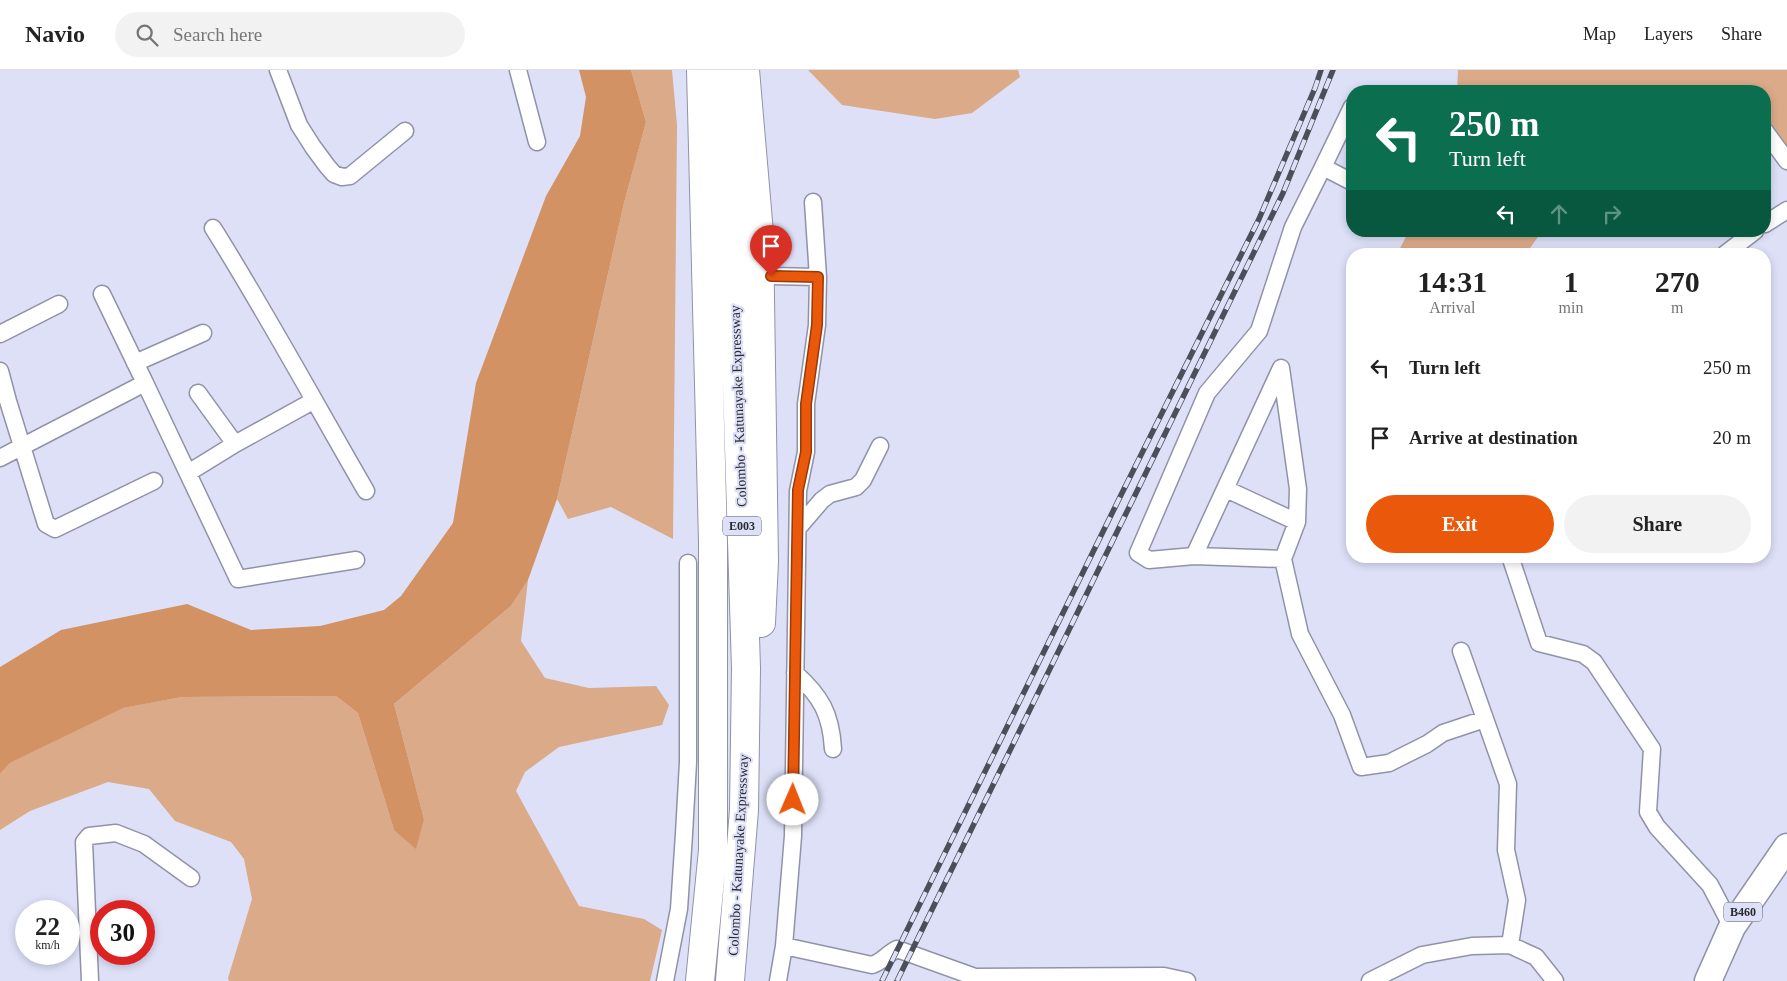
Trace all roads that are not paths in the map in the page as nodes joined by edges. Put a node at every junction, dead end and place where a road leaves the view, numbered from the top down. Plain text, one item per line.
1 (278, 70) edge
2 (518, 70) edge
3 (701, 70) edge
4 (724, 70) edge
5 (734, 70) edge
6 (746, 70) edge
7 (756, 70) edge
8 (1346, 120) edge
9 (405, 131) dead end
10 (1771, 140) edge
11 (537, 142) dead end
12 (1787, 161) edge
13 (1323, 167) junction
14 (1346, 179) edge
15 (813, 202) dead end
16 (1787, 210) edge
17 (1771, 220) edge
18 (213, 228) dead end
19 (1747, 237) edge
20 (1733, 248) edge
21 (771, 276) junction
22 (818, 277) junction
23 (102, 294) dead end
24 (59, 304) dead end
25 (203, 333) dead end
26 (0, 334) edge
27 (135, 363) junction
28 (0, 371) edge
29 (145, 383) junction
30 (198, 393) dead end
31 (313, 401) junction
32 (4, 402) edge
33 (235, 444) junction
34 (880, 446) dead end
35 (22, 447) junction
36 (0, 458) edge
37 (188, 474) junction
38 (154, 481) dead end
39 (1226, 489) junction
40 (366, 491) dead end
41 (1296, 522) junction
42 (798, 528) junction
43 (1194, 556) junction
44 (1283, 559) junction
45 (356, 560) dead end
46 (688, 563) dead end
47 (1512, 563) edge
48 (1461, 651) dead end
49 (795, 673) junction
50 (759, 675) junction
51 (1485, 719) junction
52 (833, 749) dead end
53 (744, 757) junction
54 (743, 823) junction
55 (1787, 847) edge
56 (191, 878) dead end
57 (1732, 927) junction
58 (1510, 945) junction
59 (784, 946) junction
60 (974, 979) edge
61 (90, 981) edge
62 (665, 981) edge
63 (700, 981) edge
64 (730, 981) edge
65 (778, 981) edge
66 (1187, 981) edge
67 (1370, 981) edge
68 (1555, 981) edge
69 (1708, 981) edge

1 - 9 street
2 - 11 street
3 - 63 highway, Colombo - Katunayake Expressway / E003
4 - 53 highway, Colombo - Katunayake Expressway / E003
5 - 53 highway
6 - 50 highway
7 - 21 highway
8 - 13 street
10 - 12 street
13 - 14 street
13 - 43 street
15 - 22 street
16 - 17 street
18 - 31 street
19 - 20 street
21 - 22 street
21 - 50 highway
22 - 42 street
23 - 27 street
24 - 26 street
25 - 27 street
27 - 29 street
28 - 32 street
29 - 35 street
29 - 37 street
30 - 33 street
31 - 33 street
31 - 40 street
32 - 35 street
33 - 37 street
34 - 42 street
35 - 36 street
35 - 38 street
37 - 45 street
39 - 41 street
39 - 41 street
39 - 43 street
41 - 44 street
42 - 49 street
43 - 44 street
44 - 51 street
46 - 62 street
47 - 57 street
48 - 51 street
49 - 52 street
49 - 59 street
50 - 54 highway
51 - 58 street
53 - 54 highway, Colombo - Katunayake Expressway / E003
54 - 64 highway, Colombo - Katunayake Expressway / E003
55 - 57 main road, B460
56 - 61 street
57 - 69 main road, B460
58 - 67 street
58 - 68 street
59 - 60 street
59 - 65 street
60 - 66 street

